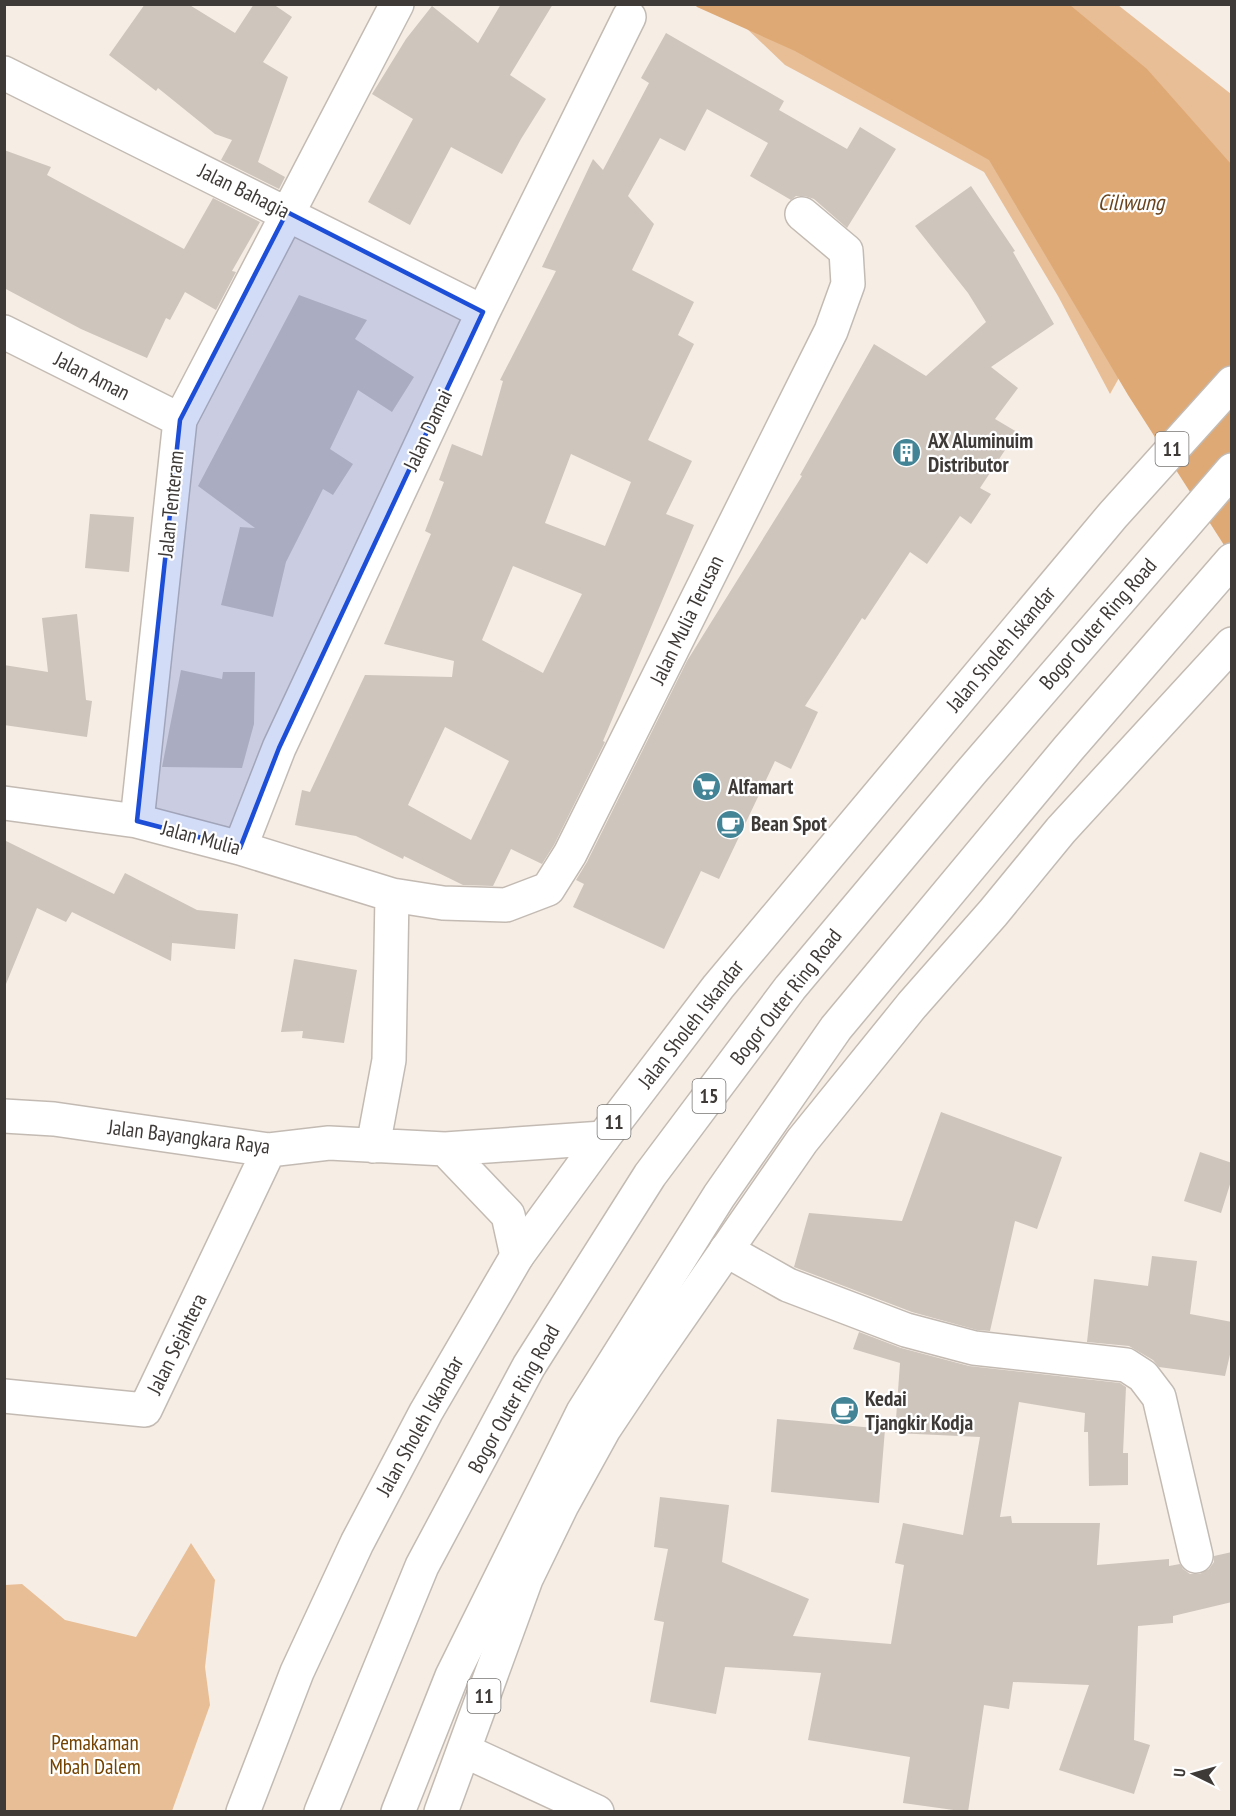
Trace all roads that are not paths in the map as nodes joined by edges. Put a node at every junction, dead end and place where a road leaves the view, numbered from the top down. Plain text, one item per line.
1 (386, 8) edge
2 (628, 17) dead end
3 (4, 73) edge
4 (286, 212) junction
5 (802, 214) dead end
6 (483, 312) junction
7 (4, 333) edge
8 (1232, 383) edge
9 (180, 420) junction
10 (1232, 470) edge
11 (1232, 560) edge
12 (1221, 656) edge
13 (4, 803) edge
14 (137, 821) junction
15 (240, 848) junction
16 (392, 895) junction
17 (4, 1116) edge
18 (603, 1138) junction
19 (373, 1146) junction
20 (445, 1149) junction
21 (269, 1150) junction
22 (726, 1250) junction
23 (517, 1256) junction
24 (4, 1396) edge
25 (1196, 1556) dead end
26 (465, 1751) junction
27 (243, 1812) edge
28 (321, 1812) edge
29 (398, 1812) edge
30 (441, 1812) edge
31 (597, 1812) edge

1 - 4 main road, Jalan Tenteram
2 - 6 main road, Jalan Damai
3 - 4 main road, Jalan Bahagia
4 - 6 main road, Jalan Bahagia
4 - 9 main road, Jalan Tenteram
5 - 16 main road, Jalan Mulia Terusan
6 - 15 main road, Jalan Damai
7 - 9 main road, Jalan Aman
8 - 18 main road, Jalan Sholeh Iskandar / 11
9 - 14 main road, Jalan Tenteram
10 - 28 main road, Bogor Outer Ring Road / 15
11 - 29 main road
12 - 22 main road, 11
13 - 14 main road, Jalan Mulia
14 - 15 main road, Jalan Mulia
15 - 16 main road, Jalan Mulia
16 - 19 main road
17 - 21 main road, Jalan Bayangkara Raya
18 - 20 main road, Jalan Bayangkara Raya
18 - 23 main road, Jalan Sholeh Iskandar / 11
19 - 20 main road, Jalan Bayangkara Raya
19 - 21 main road, Jalan Bayangkara Raya
20 - 23 main road
21 - 24 main road, Jalan Sejahtera
22 - 25 main road
22 - 26 main road, 11
23 - 27 main road, Jalan Sholeh Iskandar / 11
26 - 30 main road, 11
26 - 31 main road

